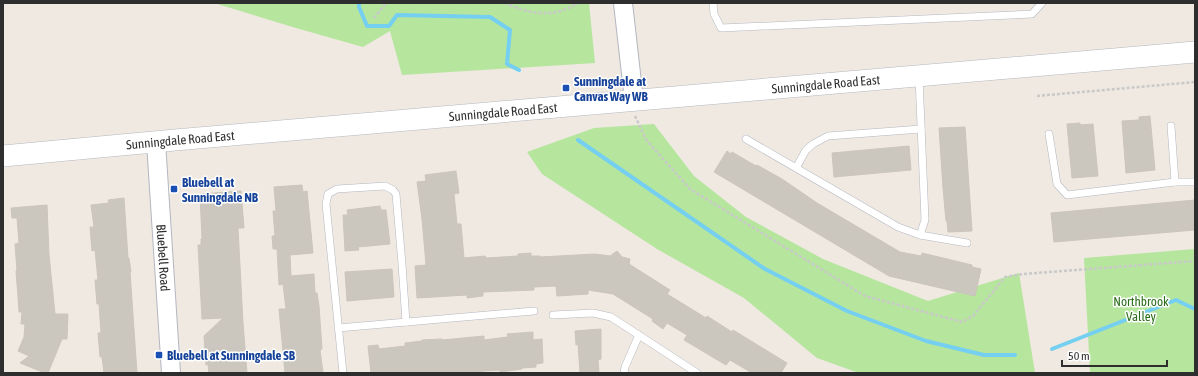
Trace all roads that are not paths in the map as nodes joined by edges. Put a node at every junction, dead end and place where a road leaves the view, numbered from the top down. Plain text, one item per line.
1 (623, 3) edge
2 (713, 3) edge
3 (1042, 3) edge
4 (1195, 52) edge
5 (918, 76) junction
6 (634, 100) junction
7 (1171, 126) dead end
8 (921, 129) junction
9 (1049, 134) dead end
10 (746, 139) dead end
11 (156, 142) junction
12 (3, 156) edge
13 (796, 168) junction
14 (1175, 182) junction
15 (1195, 182) edge
16 (920, 235) junction
17 (967, 243) dead end
18 (534, 311) dead end
19 (552, 315) dead end
20 (406, 322) junction
21 (338, 328) junction
22 (639, 335) junction
23 (171, 373) edge
24 (343, 373) edge
25 (624, 373) edge
26 (697, 373) edge

1 - 6 street
2 - 3 lane
4 - 5 main road, Sunningdale Road East
5 - 6 main road, Sunningdale Road East
5 - 8 lane
6 - 11 main road, Sunningdale Road East
7 - 14 lane
8 - 13 lane
8 - 16 lane
9 - 14 lane
10 - 13 lane
11 - 12 main road, Sunningdale Road East
11 - 23 street, Bluebell Road
13 - 16 lane
14 - 15 lane
16 - 17 lane
18 - 20 lane
19 - 22 lane
20 - 21 lane
20 - 21 lane
21 - 24 lane
22 - 25 lane
22 - 26 lane

